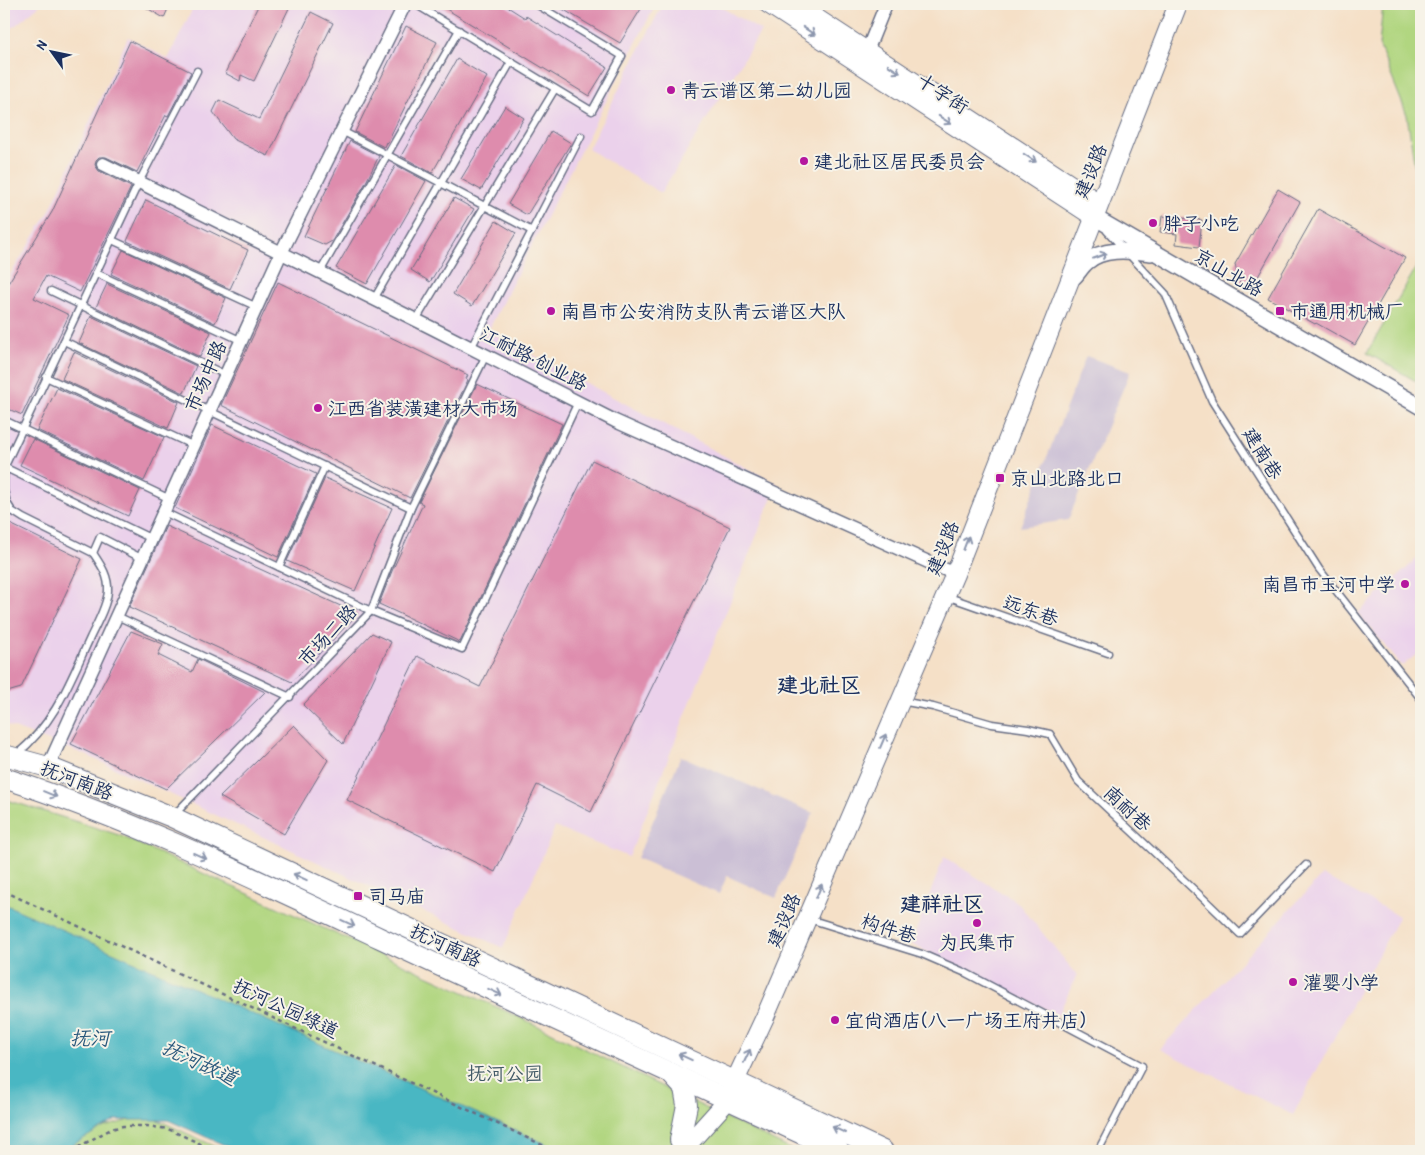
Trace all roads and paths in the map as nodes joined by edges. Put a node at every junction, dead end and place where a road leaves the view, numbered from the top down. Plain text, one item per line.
1 (405, 4) edge
2 (415, 4) edge
3 (536, 4) edge
4 (768, 4) edge
5 (795, 4) edge
6 (886, 4) edge
7 (1178, 4) edge
8 (459, 30) junction
9 (867, 51) junction
10 (511, 62) junction
11 (197, 71) dead end
12 (555, 88) junction
13 (342, 131) junction
14 (581, 136) dead end
15 (387, 155) junction
16 (103, 164) dead end
17 (139, 182) junction
18 (441, 183) junction
19 (484, 206) junction
20 (1097, 210) junction
21 (532, 231) junction
22 (112, 240) junction
23 (1126, 251) junction
24 (1157, 253) junction
25 (281, 254) junction
26 (320, 272) junction
27 (96, 273) junction
28 (1066, 289) junction
29 (51, 291) dead end
30 (374, 299) junction
31 (81, 306) junction
32 (257, 307) junction
33 (416, 320) junction
34 (64, 341) junction
35 (242, 341) junction
36 (471, 348) junction
37 (486, 355) junction
38 (226, 375) junction
39 (46, 377) junction
40 (578, 402) junction
41 (1421, 407) edge
42 (210, 411) junction
43 (4, 420) edge
44 (22, 429) junction
45 (194, 446) junction
46 (324, 466) junction
47 (4, 468) edge
48 (170, 499) junction
49 (411, 508) junction
50 (164, 512) junction
51 (152, 539) junction
52 (93, 553) junction
53 (143, 559) junction
54 (279, 567) junction
55 (954, 574) junction
56 (945, 596) junction
57 (371, 611) junction
58 (117, 616) junction
59 (1108, 653) dead end
60 (290, 697) junction
61 (1421, 699) edge
62 (900, 700) junction
63 (8, 756) edge
64 (48, 767) junction
65 (4, 778) edge
66 (172, 817) junction
67 (1306, 865) dead end
68 (4, 891) edge
69 (807, 918) junction
70 (671, 1074) junction
71 (732, 1079) junction
72 (722, 1098) junction
73 (680, 1147) edge
74 (71, 1151) edge
75 (216, 1151) edge
76 (555, 1151) edge
77 (839, 1151) edge
78 (883, 1151) edge
79 (1098, 1151) edge

1 - 13 street, 市场中路
2 - 8 lane
3 - 12 lane
4 -> 20 main road, 十字街
5 - 9 main road, 十字街
6 - 9 street
7 - 20 main road, 建设路
8 - 10 lane
8 - 15 lane
9 -> 20 main road, 十字街
10 - 12 lane
10 - 18 lane
11 - 17 lane
12 - 19 lane
13 - 15 lane
13 - 25 street, 市场中路
14 - 21 lane
15 - 18 lane
15 - 26 lane
16 - 17 street, 江耐路·创业路
17 - 22 lane
17 - 25 street, 江耐路·创业路
18 - 19 lane
18 - 30 lane
19 - 21 lane
19 - 33 lane
20 - 23 lane, 建南巷
20 - 24 street, 京山北路
20 - 28 main road, 建设路
21 - 36 lane
22 - 27 lane
22 - 32 lane
23 - 24 street
28 -> 23 street
23 - 61 lane, 建南巷
24 - 41 street, 京山北路
25 - 26 street, 江耐路·创业路
25 - 32 street, 市场中路
26 - 30 street, 江耐路·创业路
27 - 31 lane
27 - 35 lane
55 -> 28 main road, 建设路
29 - 31 lane
30 - 33 street, 江耐路·创业路
31 - 34 lane
31 - 38 lane
32 - 35 street, 市场中路
33 - 36 street, 江耐路·创业路
34 - 39 lane
34 - 42 lane
35 - 38 street, 市场中路
36 - 37 street, 江耐路·创业路
37 - 40 street, 江耐路·创业路
37 - 49 lane, 市场二路
38 - 42 street, 市场中路
39 - 44 lane
39 - 45 lane
40 - 55 street, 江耐路·创业路
40 - 57 lane
42 - 45 street, 市场中路
42 - 46 lane
43 - 44 lane
44 - 47 lane
44 - 48 lane
45 - 48 street, 市场中路
46 - 49 lane
46 - 54 lane
47 - 51 lane
47 - 52 lane
48 - 50 street, 市场中路
49 - 57 lane, 市场二路
50 - 51 street, 市场中路
50 - 54 lane
51 - 53 street, 市场中路
52 - 53 lane
52 - 63 lane
53 - 58 street, 市场中路
54 - 57 lane
55 - 56 main road, 建设路
56 - 59 lane, 远东巷
56 - 62 main road, 建设路
57 - 60 lane, 市场二路
58 - 60 lane
58 - 64 street, 市场中路
60 - 66 lane, 市场二路
62 - 67 lane, 南耐巷
69 -> 62 main road, 建设路
63 - 64 highway, 抚河南路
64 - 66 highway, 抚河南路
65 -> 70 highway, 抚河南路
71 -> 66 highway, 抚河南路
68 - 76 path, 抚河公园绿道
71 -> 69 main road, 建设路
69 - 79 lane, 构件巷
70 - 72 highway, 抚河南路
70 - 73 highway
71 - 72 main road, 建设路
78 -> 71 highway, 抚河南路
72 - 73 main road, 建设路
72 - 77 highway, 抚河南路
74 - 75 path

